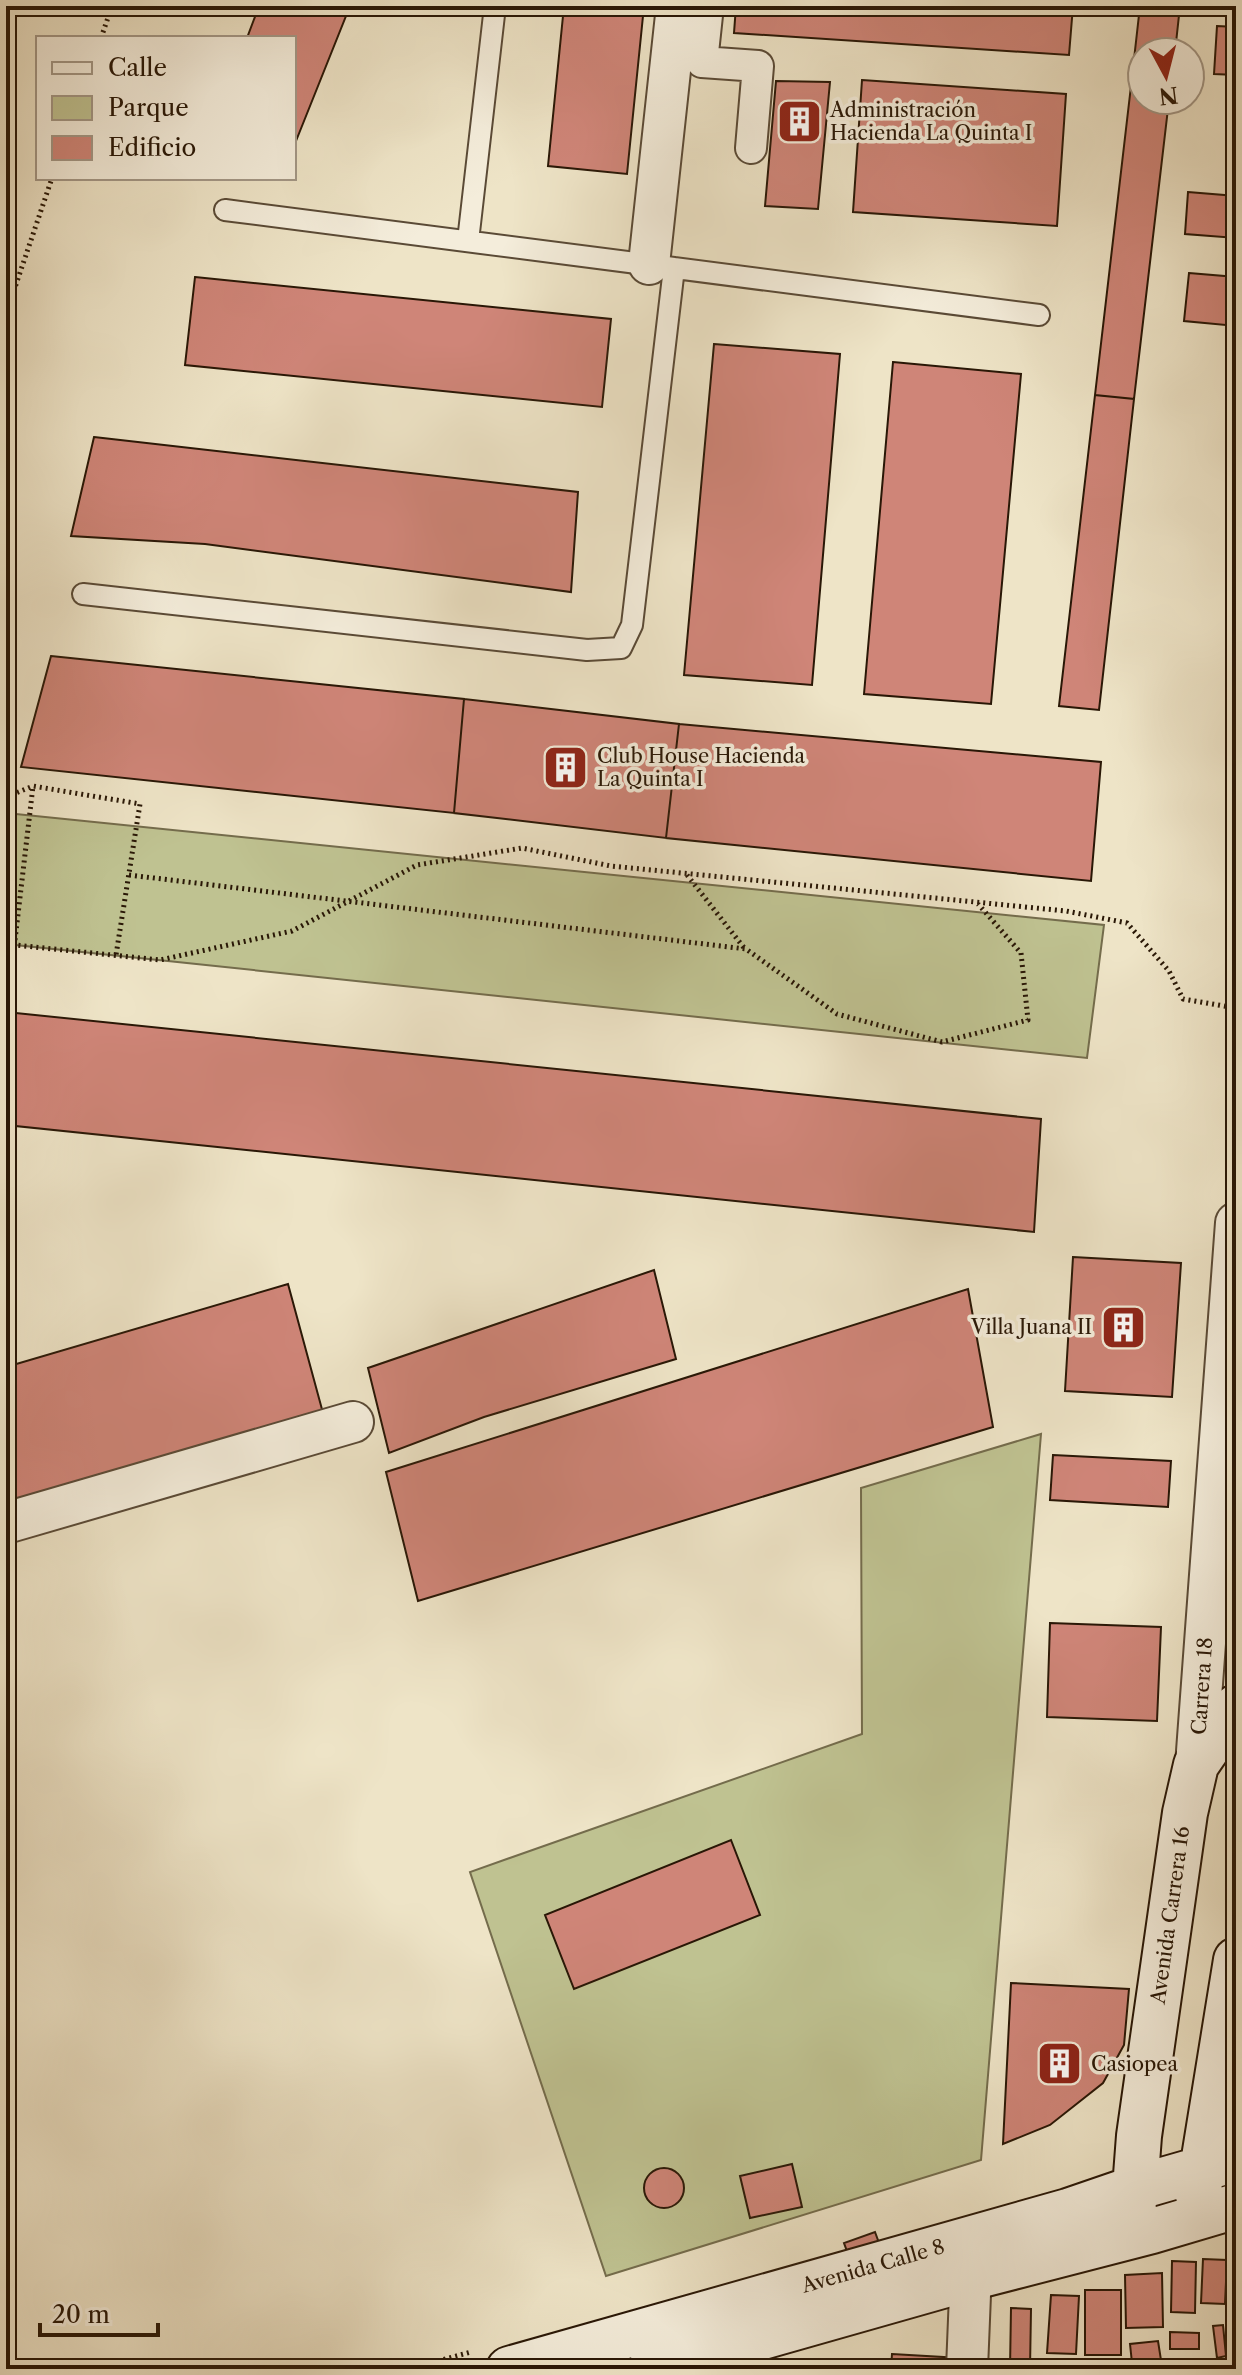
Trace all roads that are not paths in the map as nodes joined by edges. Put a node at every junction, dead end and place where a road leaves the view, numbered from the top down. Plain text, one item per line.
1 (495, 6) edge
2 (677, 6) edge
3 (708, 6) edge
4 (751, 148) dead end
5 (225, 210) dead end
6 (468, 241) junction
7 (661, 266) junction
8 (1039, 315) dead end
9 (83, 594) dead end
10 (1236, 1223) edge
11 (353, 1422) dead end
12 (6, 1523) edge
13 (1236, 1707) edge
14 (1196, 1765) junction
15 (1236, 1960) edge
16 (1218, 2164) edge
17 (1135, 2188) junction
18 (1216, 2212) edge
19 (1132, 2236) junction
20 (971, 2258) junction
21 (732, 2358) edge
22 (509, 2369) edge
23 (650, 2369) edge
24 (967, 2369) edge

1 - 6 lane
2 - 7 street
3 - 4 street
5 - 6 lane
6 - 7 lane
7 - 8 lane
7 - 9 lane
10 - 14 street, Carrera 18
11 - 12 street
13 - 14 main road, Avenida Carrera 16
14 - 17 main road, Avenida Carrera 16
15 - 16 main road
16 - 17 main road, Avenida Calle 8
16 - 18 main road
17 - 19 main road, Avenida Carrera 16
17 - 20 main road, Avenida Calle 8
18 - 19 main road, Avenida Calle 8
19 - 20 main road, Avenida Calle 8
20 - 21 main road, Avenida Calle 8
20 - 22 main road, Avenida Calle 8
20 - 24 street
21 - 23 main road, Avenida Calle 8

